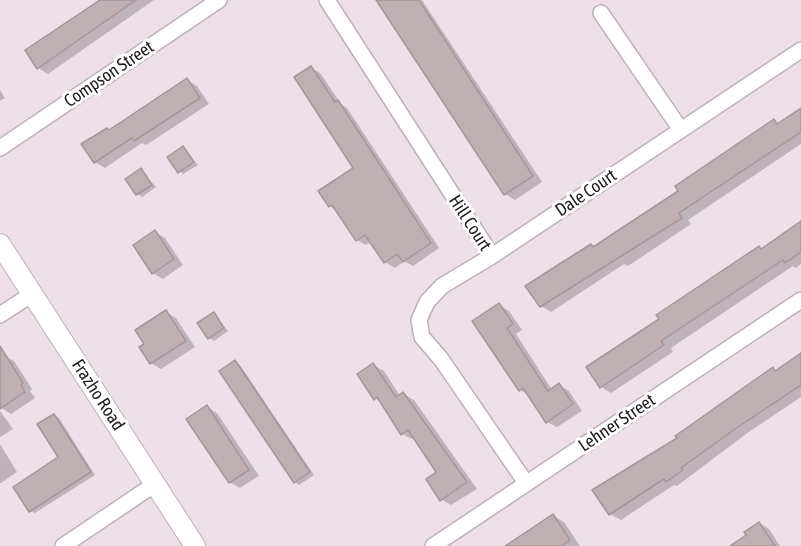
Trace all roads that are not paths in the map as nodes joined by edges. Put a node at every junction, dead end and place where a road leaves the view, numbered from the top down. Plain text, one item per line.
1 (219, 0) edge
2 (327, 0) edge
3 (601, 13) dead end
4 (801, 50) edge
5 (681, 130) junction
6 (0, 148) edge
7 (0, 244) edge
8 (492, 256) junction
9 (32, 294) junction
10 (801, 300) edge
11 (0, 315) edge
12 (526, 483) junction
13 (155, 484) junction
14 (63, 546) edge
15 (195, 546) edge
16 (433, 546) edge

1 - 6 street, Compson Street
2 - 8 street, Hill Court
3 - 5 street
4 - 5 street, Dale Court
5 - 8 street, Dale Court
7 - 9 street, Frazho Road
8 - 12 street, Hill Court
9 - 11 street
9 - 13 street, Frazho Road
10 - 12 street, Lehner Street
12 - 16 street, Lehner Street
13 - 14 street
13 - 15 street, Frazho Road

